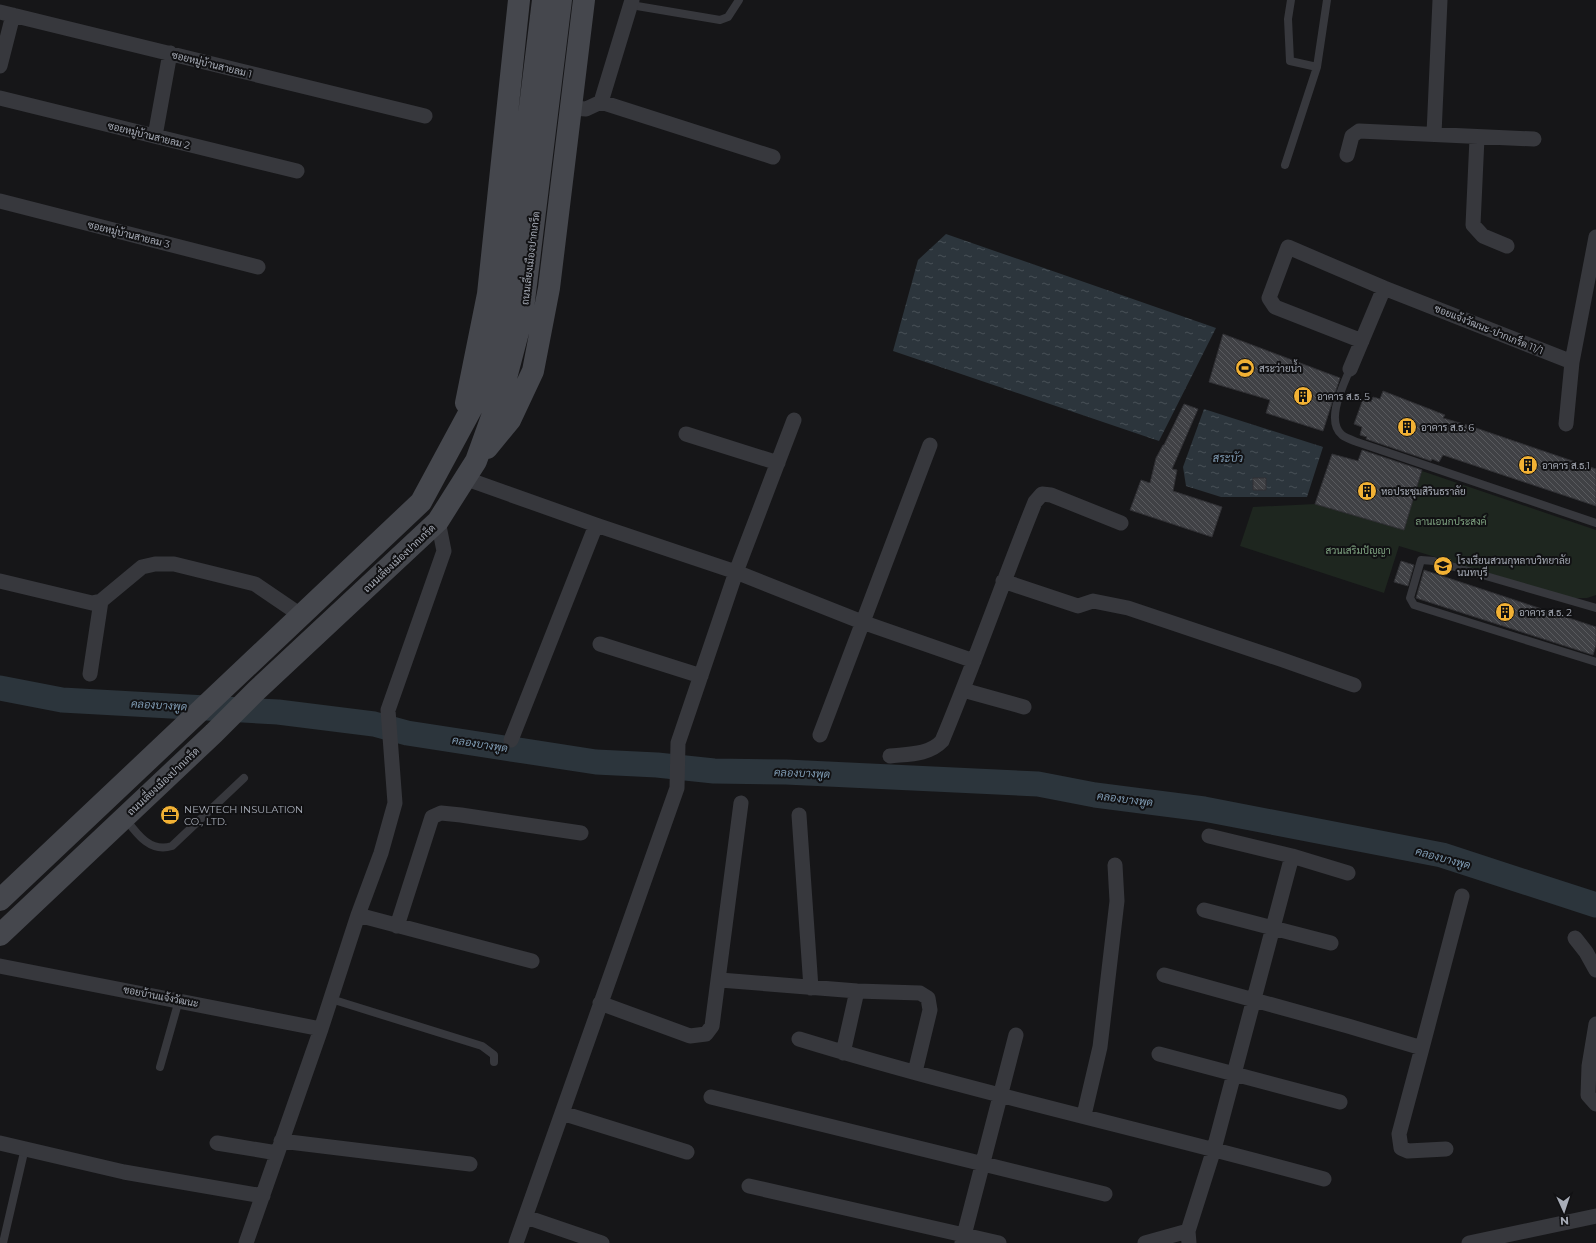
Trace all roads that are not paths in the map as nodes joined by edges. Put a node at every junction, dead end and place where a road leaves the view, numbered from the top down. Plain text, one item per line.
1 (519, 0) edge
2 (544, 0) edge
3 (561, 0) edge
4 (584, 0) edge
5 (739, 0) edge
6 (1291, 0) edge
7 (1327, 0) edge
8 (1440, 0) edge
9 (631, 2) edge
10 (7, 13) edge
11 (170, 53) junction
12 (0, 66) edge
13 (1317, 67) junction
14 (0, 98) edge
15 (601, 102) junction
16 (571, 108) junction
17 (425, 116) dead end
18 (538, 118) junction
19 (1434, 134) junction
20 (155, 136) junction
21 (1477, 138) junction
22 (1534, 139) dead end
23 (1347, 155) dead end
24 (773, 157) dead end
25 (1285, 165) dead end
26 (297, 171) dead end
27 (0, 201) edge
28 (1596, 237) edge
29 (1507, 246) dead end
30 (258, 267) dead end
31 (1384, 288) junction
32 (1362, 341) junction
33 (1572, 362) junction
34 (1350, 369) joint
35 (794, 420) dead end
36 (1566, 424) dead end
37 (686, 434) dead end
38 (458, 436) junction
39 (930, 445) dead end
40 (778, 464) junction
41 (470, 469) junction
42 (438, 522) junction
43 (1121, 523) dead end
44 (1596, 523) edge
45 (596, 526) junction
46 (736, 572) junction
47 (0, 581) edge
48 (1003, 581) junction
49 (101, 601) junction
50 (1596, 608) edge
51 (302, 616) junction
52 (862, 622) junction
53 (600, 644) dead end
54 (974, 661) junction
55 (1596, 662) edge
56 (90, 674) dead end
57 (701, 676) junction
58 (1354, 685) dead end
59 (963, 690) junction
60 (1024, 707) dead end
61 (820, 735) dead end
62 (511, 740) dead end
63 (890, 756) dead end
64 (244, 778) dead end
65 (741, 803) dead end
66 (799, 815) dead end
67 (124, 817) junction
68 (581, 833) dead end
69 (1209, 836) dead end
70 (1292, 856) junction
71 (1115, 864) dead end
72 (1348, 873) dead end
73 (1462, 896) dead end
74 (0, 900) edge
75 (1204, 910) dead end
76 (358, 915) junction
77 (397, 926) junction
78 (1274, 929) junction
79 (0, 934) edge
80 (1575, 938) dead end
81 (1331, 943) dead end
82 (532, 961) dead end
83 (0, 966) edge
84 (1596, 970) edge
85 (1164, 975) dead end
86 (720, 980) junction
87 (811, 988) junction
88 (857, 991) junction
89 (331, 999) junction
90 (1254, 999) junction
91 (179, 1000) junction
92 (600, 1003) junction
93 (1596, 1024) edge
94 (322, 1029) junction
95 (1016, 1035) dead end
96 (799, 1039) dead end
97 (1422, 1048) junction
98 (843, 1052) junction
99 (1159, 1054) dead end
100 (494, 1062) dead end
101 (160, 1067) dead end
102 (915, 1072) junction
103 (1233, 1073) junction
104 (1000, 1094) junction
105 (711, 1097) dead end
106 (1340, 1102) dead end
107 (1596, 1104) edge
108 (562, 1113) junction
109 (1084, 1115) junction
110 (0, 1143) edge
111 (217, 1143) dead end
112 (279, 1146) junction
113 (25, 1148) junction
114 (1214, 1148) junction
115 (1446, 1149) dead end
116 (687, 1152) dead end
117 (983, 1163) junction
118 (470, 1164) dead end
119 (1324, 1179) dead end
120 (748, 1186) dead end
121 (1105, 1194) dead end
122 (263, 1196) junction
123 (526, 1216) junction
124 (1596, 1216) edge
125 (1189, 1237) edge
126 (963, 1239) edge
127 (4, 1243) edge
128 (246, 1243) edge
129 (516, 1243) edge
130 (602, 1243) edge
131 (999, 1243) edge
132 (1146, 1243) edge
133 (1469, 1243) edge

1 - 38 main road
2 - 18 main road, ถนนเลี่ยงเมืองปากเกร็ด
3 - 18 main road, ถนนเลี่ยงเมืองปากเกร็ด
4 - 16 main road
5 - 9 lane
6 - 13 lane
7 - 13 lane
8 - 19 street
9 - 15 street
10 - 11 street, ซอยหมู่บ้านสายลม 1
10 - 12 street
11 - 17 street, ซอยหมู่บ้านสายลม 1
11 - 20 street
13 - 25 lane
14 - 20 street, ซอยหมู่บ้านสายลม 2
15 - 16 street
15 - 24 street
16 - 41 main road
18 - 38 main road, ถนนเลี่ยงเมืองปากเกร็ด
18 - 41 main road, ถนนเลี่ยงเมืองปากเกร็ด
19 - 21 street
19 - 23 street
20 - 26 street, ซอยหมู่บ้านสายลม 2
21 - 22 street
21 - 29 street
27 - 30 street, ซอยหมู่บ้านสายลม 3
28 - 33 street
31 - 32 street
31 - 32 street, ซอยแจ้งวัฒนะ-ปากเกร็ด 11/1
31 - 33 street, ซอยแจ้งวัฒนะ-ปากเกร็ด 11/1
32 - 34 street
33 - 36 street
34 - 44 lane
35 - 40 street
37 - 40 street
38 - 51 main road, ถนนเลี่ยงเมืองปากเกร็ด
39 - 52 street
40 - 46 street
41 - 42 main road, ถนนเลี่ยงเมืองปากเกร็ด
41 - 45 street
42 - 67 main road, ถนนเลี่ยงเมืองปากเกร็ด
42 - 76 street
43 - 48 street
45 - 46 street
45 - 62 street
46 - 52 street
46 - 57 street
47 - 49 street
48 - 54 street
48 - 58 street
49 - 51 street
49 - 56 street
50 - 55 lane
51 - 74 main road, ถนนเลี่ยงเมืองปากเกร็ด
52 - 54 street
52 - 61 street
53 - 57 street
54 - 59 street
57 - 92 street
59 - 60 street
59 - 63 street
64 - 67 lane
65 - 86 street
66 - 87 street
67 - 79 main road, ถนนเลี่ยงเมืองปากเกร็ด
68 - 77 street
69 - 70 street
70 - 72 street
70 - 78 street
71 - 109 street
73 - 97 street
75 - 78 street
76 - 77 street
76 - 89 street
77 - 82 street
78 - 81 street
78 - 90 street
80 - 84 street
83 - 91 street, ซอยบ้านแจ้งวัฒนะ
85 - 90 street
86 - 87 street
86 - 92 street
87 - 88 street
88 - 98 street
88 - 102 street
89 - 94 street
89 - 100 lane
90 - 97 street
90 - 103 street
91 - 94 street, ซอยบ้านแจ้งวัฒนะ
91 - 101 lane
92 - 108 street
93 - 107 street
94 - 112 street
95 - 104 street
96 - 98 street
97 - 115 street
98 - 102 street
99 - 103 street
102 - 104 street
103 - 106 street
103 - 114 street
104 - 109 street
104 - 117 street
105 - 117 street
108 - 116 street
108 - 123 street
109 - 114 street
110 - 113 street
111 - 112 street
112 - 118 street
112 - 122 street
113 - 122 street
113 - 127 lane
114 - 119 street
114 - 125 street
117 - 121 street
117 - 126 street
120 - 126 street
122 - 128 street
123 - 129 street
123 - 130 street
124 - 133 street
125 - 132 street
126 - 131 street

